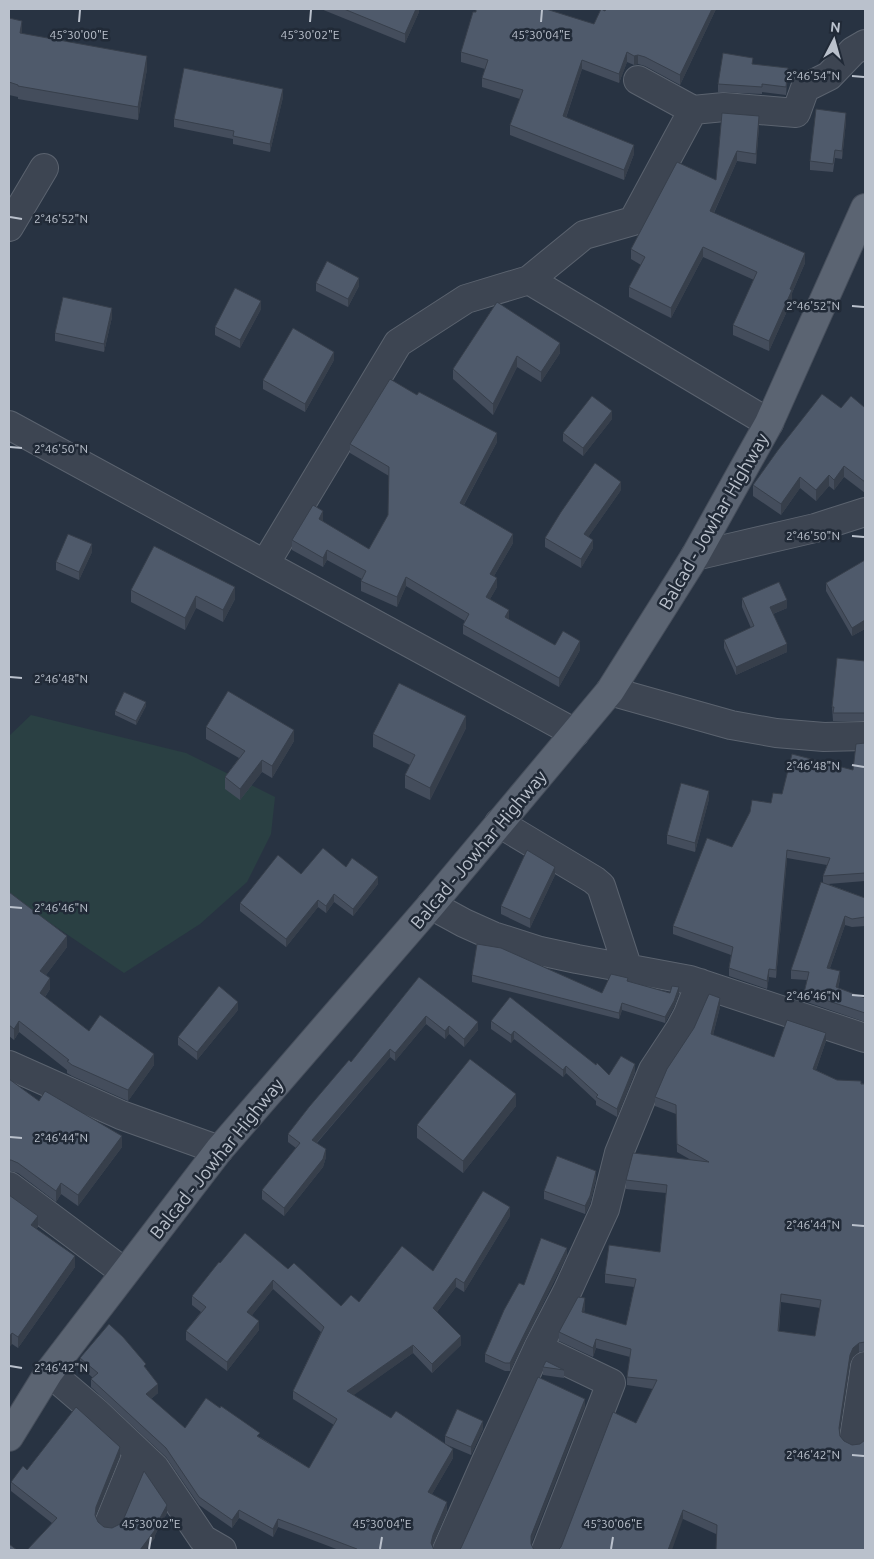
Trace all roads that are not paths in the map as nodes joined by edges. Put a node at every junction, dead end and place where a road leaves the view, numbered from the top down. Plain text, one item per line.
1 (865, 44) edge
2 (638, 80) dead end
3 (693, 110) junction
4 (44, 168) dead end
5 (865, 208) edge
6 (9, 227) edge
7 (529, 280) junction
8 (769, 423) junction
9 (9, 425) edge
10 (865, 512) edge
11 (695, 556) junction
12 (265, 564) junction
13 (610, 691) junction
14 (575, 733) junction
15 (865, 736) edge
16 (499, 824) junction
17 (431, 905) junction
18 (628, 969) junction
19 (700, 983) junction
20 (865, 1038) edge
21 (9, 1065) edge
22 (219, 1150) junction
23 (9, 1186) edge
24 (124, 1272) junction
25 (538, 1348) junction
26 (865, 1366) edge
27 (50, 1372) junction
28 (9, 1437) edge
29 (854, 1438) dead end
30 (138, 1452) junction
31 (110, 1520) dead end
32 (452, 1549) edge
33 (222, 1550) edge
34 (546, 1550) edge

1 - 3 street
2 - 3 street
3 - 7 street
4 - 6 street
5 - 8 main road, Balcad - Jowhar Highway
7 - 8 street
7 - 12 street
8 - 11 main road, Balcad - Jowhar Highway
9 - 12 street
10 - 11 street
11 - 13 main road, Balcad - Jowhar Highway
12 - 14 street
13 - 14 main road, Balcad - Jowhar Highway
13 - 15 street
14 - 16 main road, Balcad - Jowhar Highway
16 - 17 main road, Balcad - Jowhar Highway
16 - 18 street
17 - 18 street
17 - 22 main road, Balcad - Jowhar Highway
18 - 19 street
19 - 20 street
19 - 25 street
21 - 22 street
22 - 24 main road, Balcad - Jowhar Highway
23 - 24 street
24 - 27 main road, Balcad - Jowhar Highway
25 - 32 street
25 - 34 street
26 - 29 street
27 - 28 main road, Balcad - Jowhar Highway
27 - 30 street
30 - 31 street
30 - 33 street

